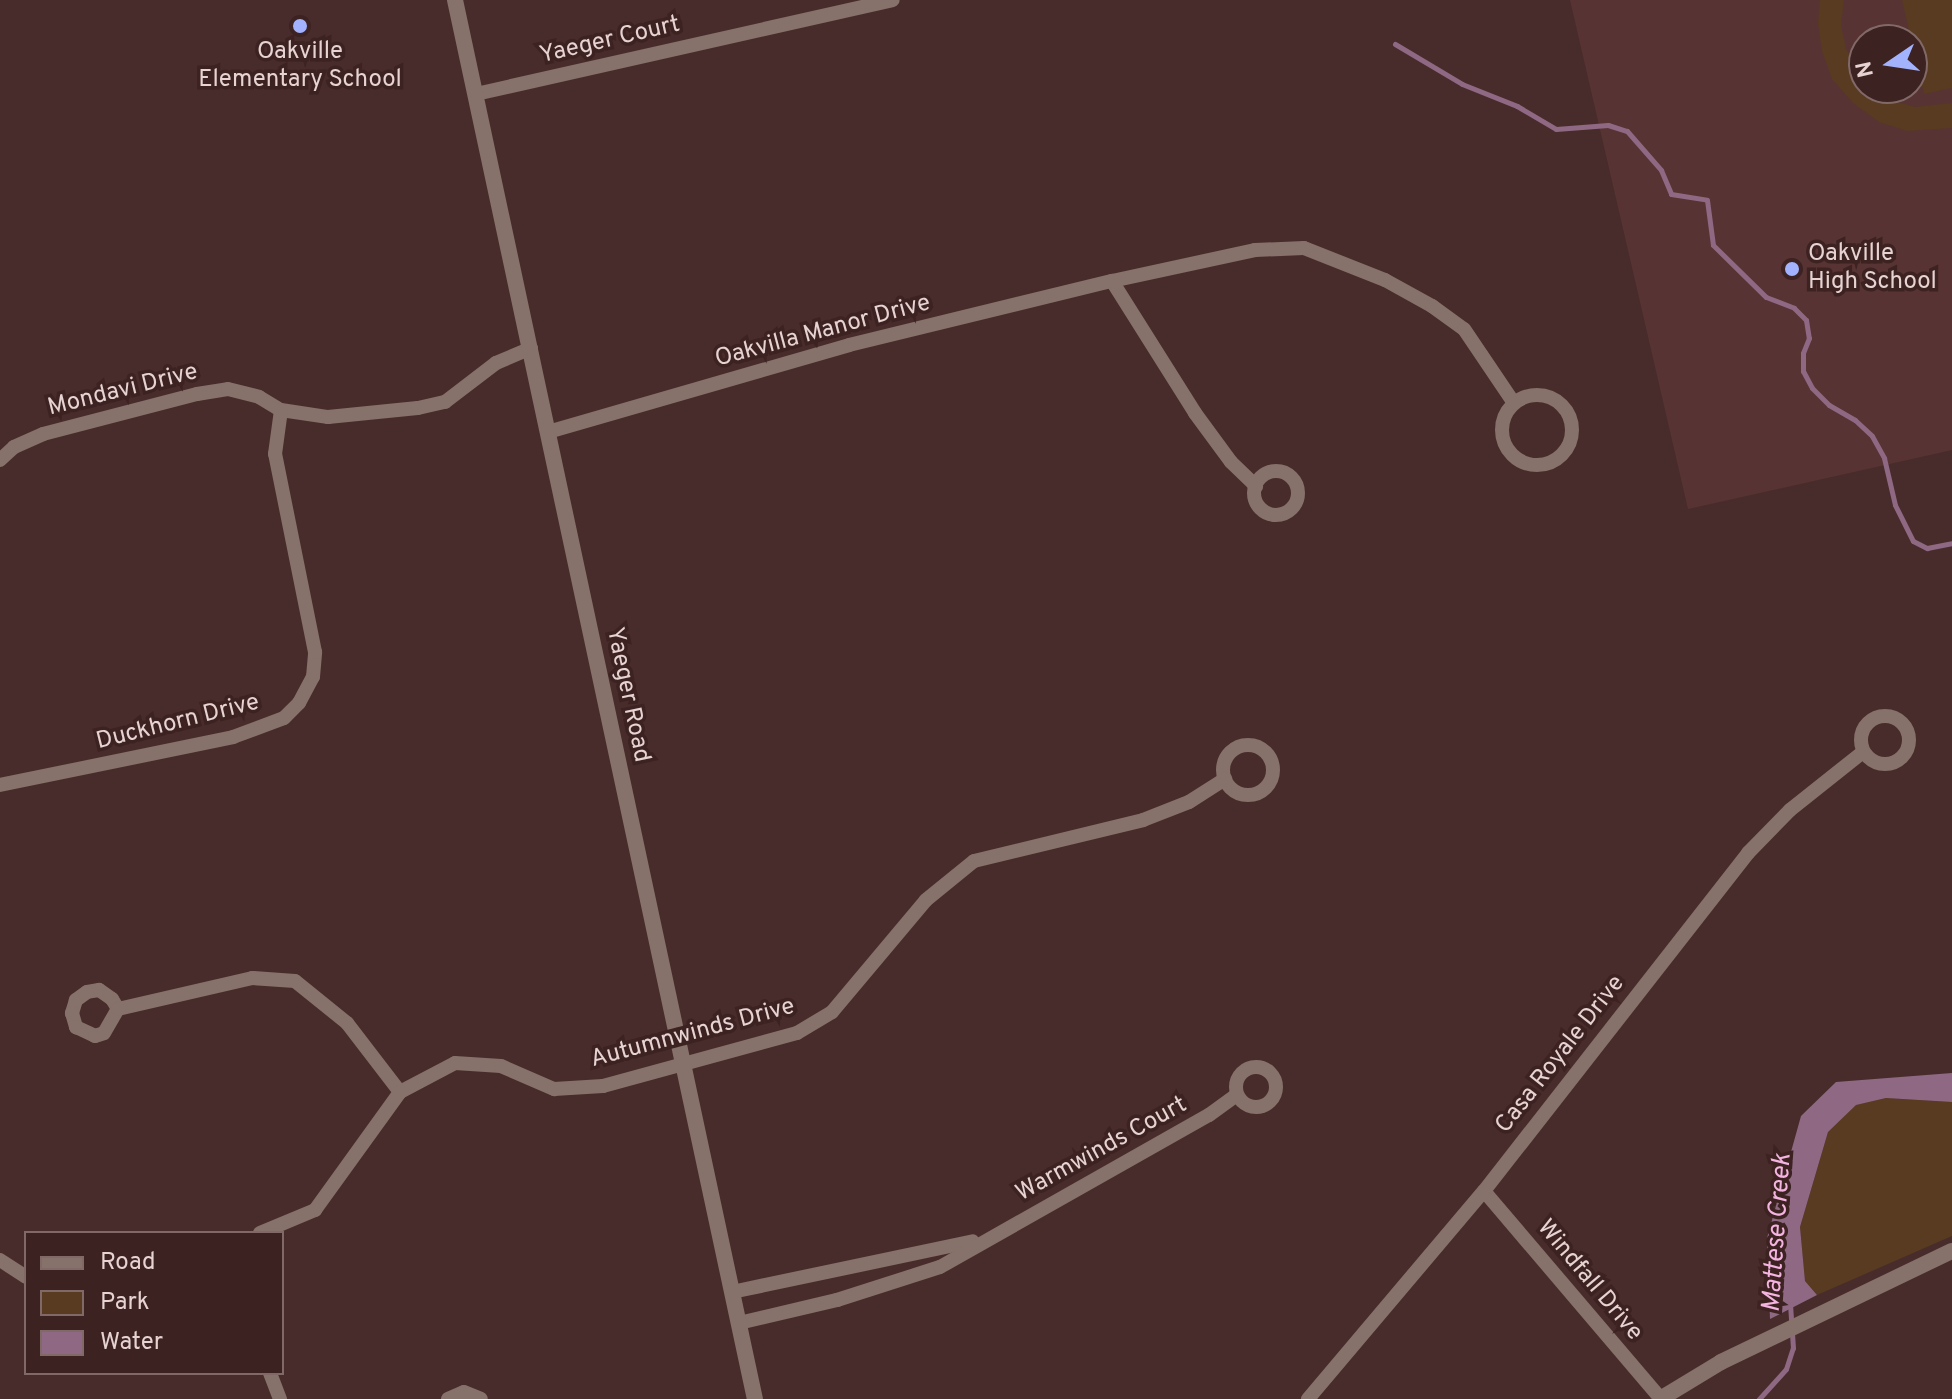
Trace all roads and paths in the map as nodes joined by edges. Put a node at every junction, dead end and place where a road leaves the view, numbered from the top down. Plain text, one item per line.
1 (455, 0) edge
2 (893, 0) edge
3 (476, 94) junction
4 (1112, 281) junction
5 (531, 348) junction
6 (1514, 403) junction
7 (281, 410) junction
8 (548, 432) junction
9 (0, 460) edge
10 (1256, 486) dead end
11 (1863, 752) dead end
12 (1225, 779) dead end
13 (0, 785) edge
14 (118, 1009) dead end
15 (682, 1064) junction
16 (400, 1092) junction
17 (1237, 1095) dead end
18 (1484, 1191) junction
19 (265, 1231) edge
20 (985, 1239) junction
21 (1952, 1251) edge
22 (0, 1260) edge
23 (24, 1276) edge
24 (732, 1292) junction
25 (739, 1323) junction
26 (271, 1375) edge
27 (280, 1399) edge
28 (448, 1399) edge
29 (481, 1399) edge
30 (755, 1399) edge
31 (1308, 1399) edge
32 (1660, 1399) edge

1 - 3 street, Yaeger Road
2 - 3 street, Yaeger Court
3 - 5 street, Yaeger Road
4 - 6 street, Oakvilla Manor Drive
4 - 8 street, Oakvilla Manor Drive
4 - 10 street
5 - 7 street, Mondavi Drive
5 - 8 street, Yaeger Road
6 - 6 street
7 - 9 street, Mondavi Drive
7 - 13 street, Duckhorn Drive
8 - 15 street, Yaeger Road
11 - 18 street, Casa Royale Drive
12 - 15 street, Autumnwinds Drive
14 - 16 street
15 - 16 street, Autumnwinds Drive
15 - 24 street, Yaeger Road
16 - 19 street, Autumnwinds Drive
17 - 20 street, Warmwinds Court
18 - 31 street, Casa Royale Drive
18 - 32 street, Windfall Drive
20 - 24 street, Warmwinds Court
20 - 25 street, Warmwinds Court
21 - 32 street
22 - 23 street
24 - 25 street, Yaeger Road
25 - 30 street, Yaeger Road
26 - 27 street
28 - 29 street

